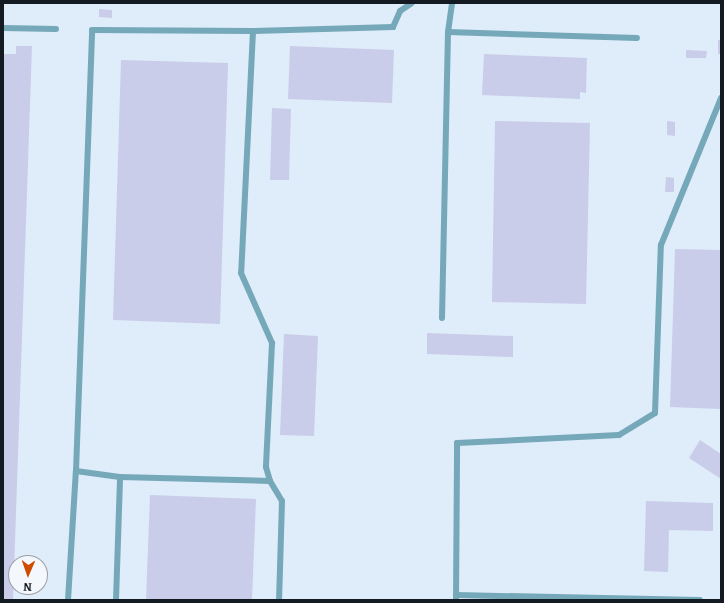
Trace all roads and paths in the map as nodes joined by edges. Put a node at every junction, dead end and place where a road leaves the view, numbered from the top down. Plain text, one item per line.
1 (412, 3) edge
2 (452, 3) edge
3 (3, 28) edge
4 (56, 29) dead end
5 (253, 31) junction
6 (448, 32) junction
7 (637, 38) dead end
8 (721, 98) edge
9 (442, 318) dead end
10 (76, 471) junction
11 (120, 477) junction
12 (270, 481) junction
13 (456, 597) edge
14 (68, 600) edge
15 (116, 600) edge
16 (279, 600) edge
17 (700, 600) edge

1 - 5 lane
2 - 6 lane
3 - 4 lane
5 - 10 lane
5 - 12 lane
6 - 7 lane
6 - 9 lane
8 - 13 lane
10 - 11 lane
10 - 14 lane
11 - 12 lane
11 - 15 lane
12 - 16 lane
13 - 17 lane

